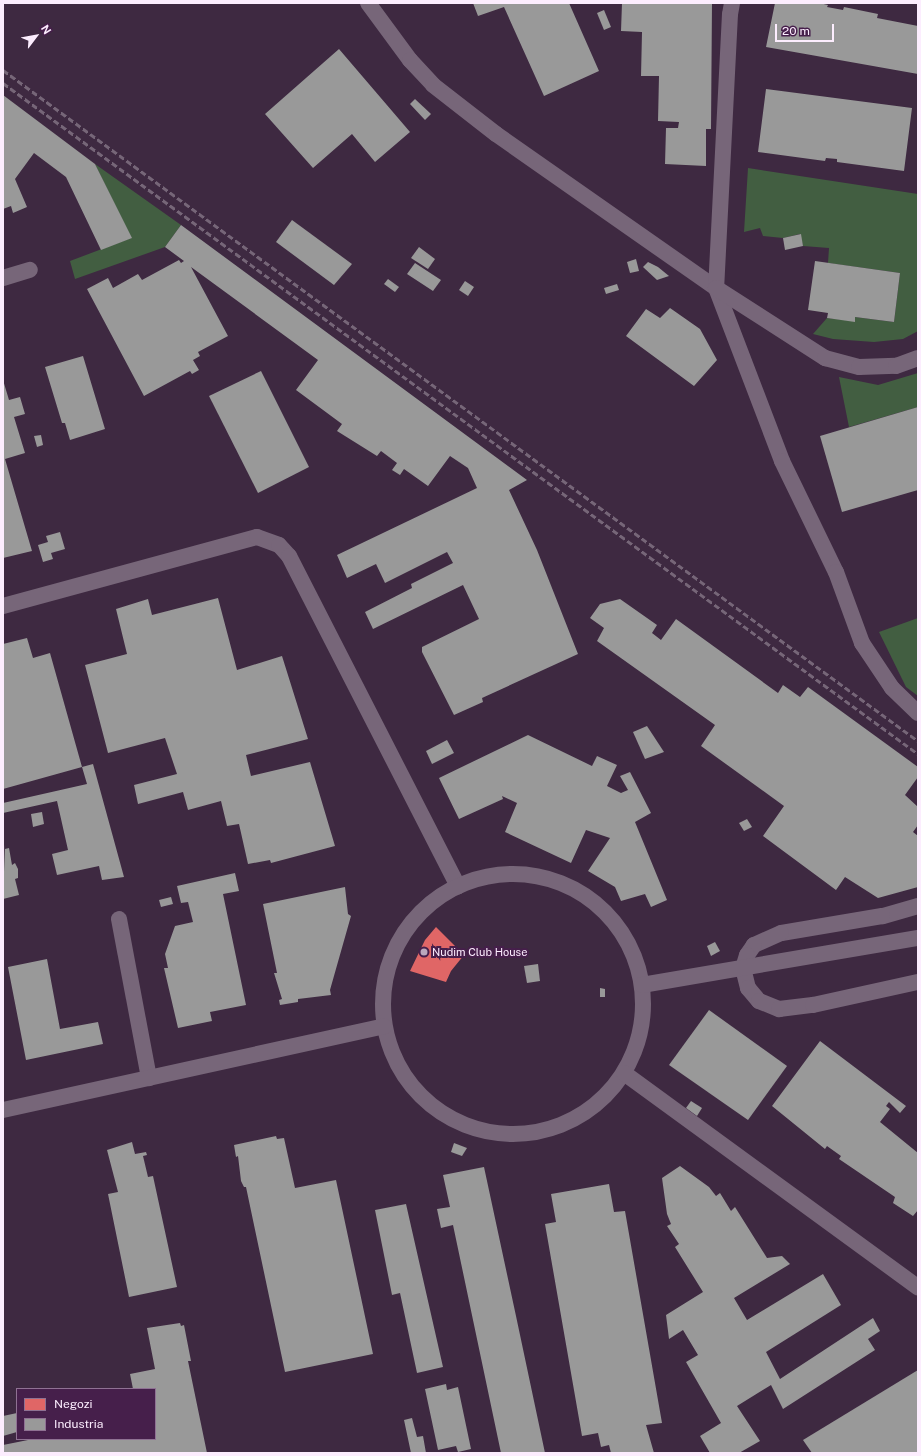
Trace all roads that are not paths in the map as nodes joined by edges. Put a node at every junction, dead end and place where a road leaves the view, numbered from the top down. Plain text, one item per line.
1 (368, 3) edge
2 (732, 3) edge
3 (30, 270) dead end
4 (3, 278) edge
5 (716, 288) junction
6 (918, 358) edge
7 (3, 606) edge
8 (918, 713) edge
9 (458, 886) junction
10 (918, 906) edge
11 (119, 918) dead end
12 (918, 938) edge
13 (742, 968) junction
14 (918, 982) edge
15 (642, 985) junction
16 (384, 1026) junction
17 (624, 1073) junction
18 (149, 1078) junction
19 (3, 1110) edge
20 (918, 1287) edge

1 - 5 street
2 - 5 street
3 - 4 street
5 - 6 street
5 - 8 street
7 - 9 street
9 - 15 street
9 - 16 street
10 - 13 street
11 - 18 street
12 - 13 street
13 - 14 street
13 - 15 street
15 - 17 street
16 - 17 street
16 - 18 street
17 - 20 street
18 - 19 street

